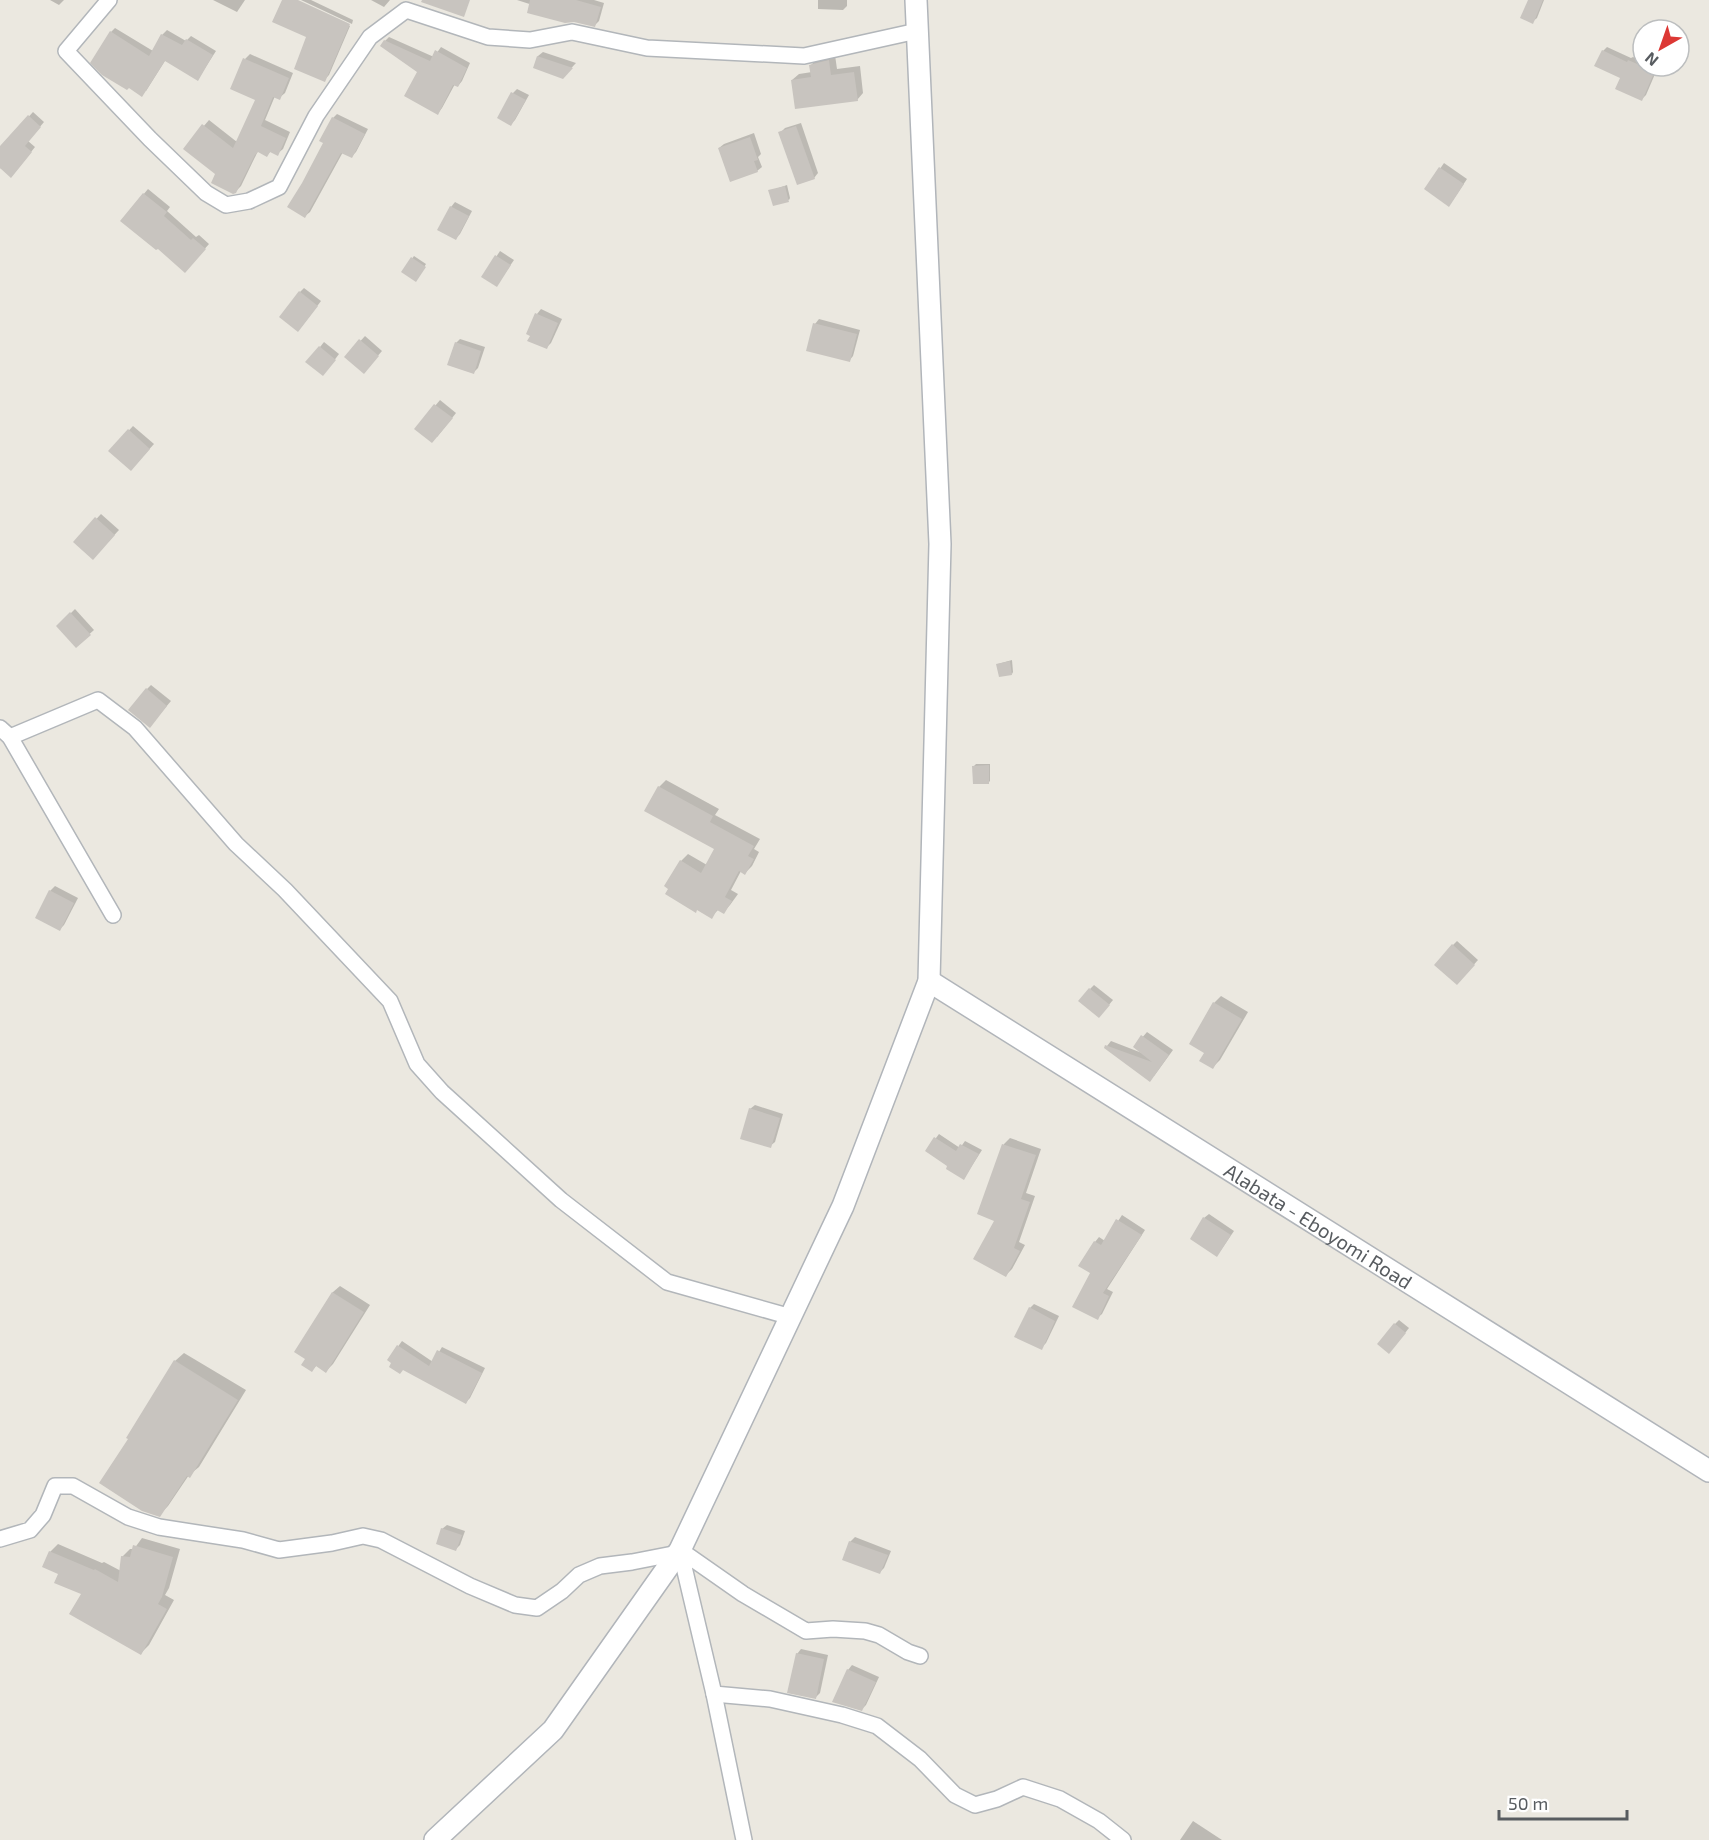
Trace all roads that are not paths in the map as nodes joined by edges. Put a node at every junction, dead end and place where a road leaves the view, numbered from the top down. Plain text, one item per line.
1 (109, 0) edge
2 (916, 0) edge
3 (917, 30) junction
4 (5, 732) edge
5 (113, 915) dead end
6 (928, 981) junction
7 (791, 1317) junction
8 (1709, 1471) edge
9 (0, 1539) edge
10 (679, 1552) junction
11 (920, 1656) dead end
12 (714, 1695) junction
13 (435, 1840) edge
14 (744, 1840) edge
15 (1123, 1840) edge

1 - 3 street
2 - 3 main road
3 - 6 main road
4 - 5 street
4 - 7 street
6 - 7 main road
6 - 8 main road, Alabata - Eboyomi Road
7 - 10 main road
9 - 10 street
10 - 11 street
10 - 12 street
10 - 13 main road
12 - 14 street
12 - 15 street

